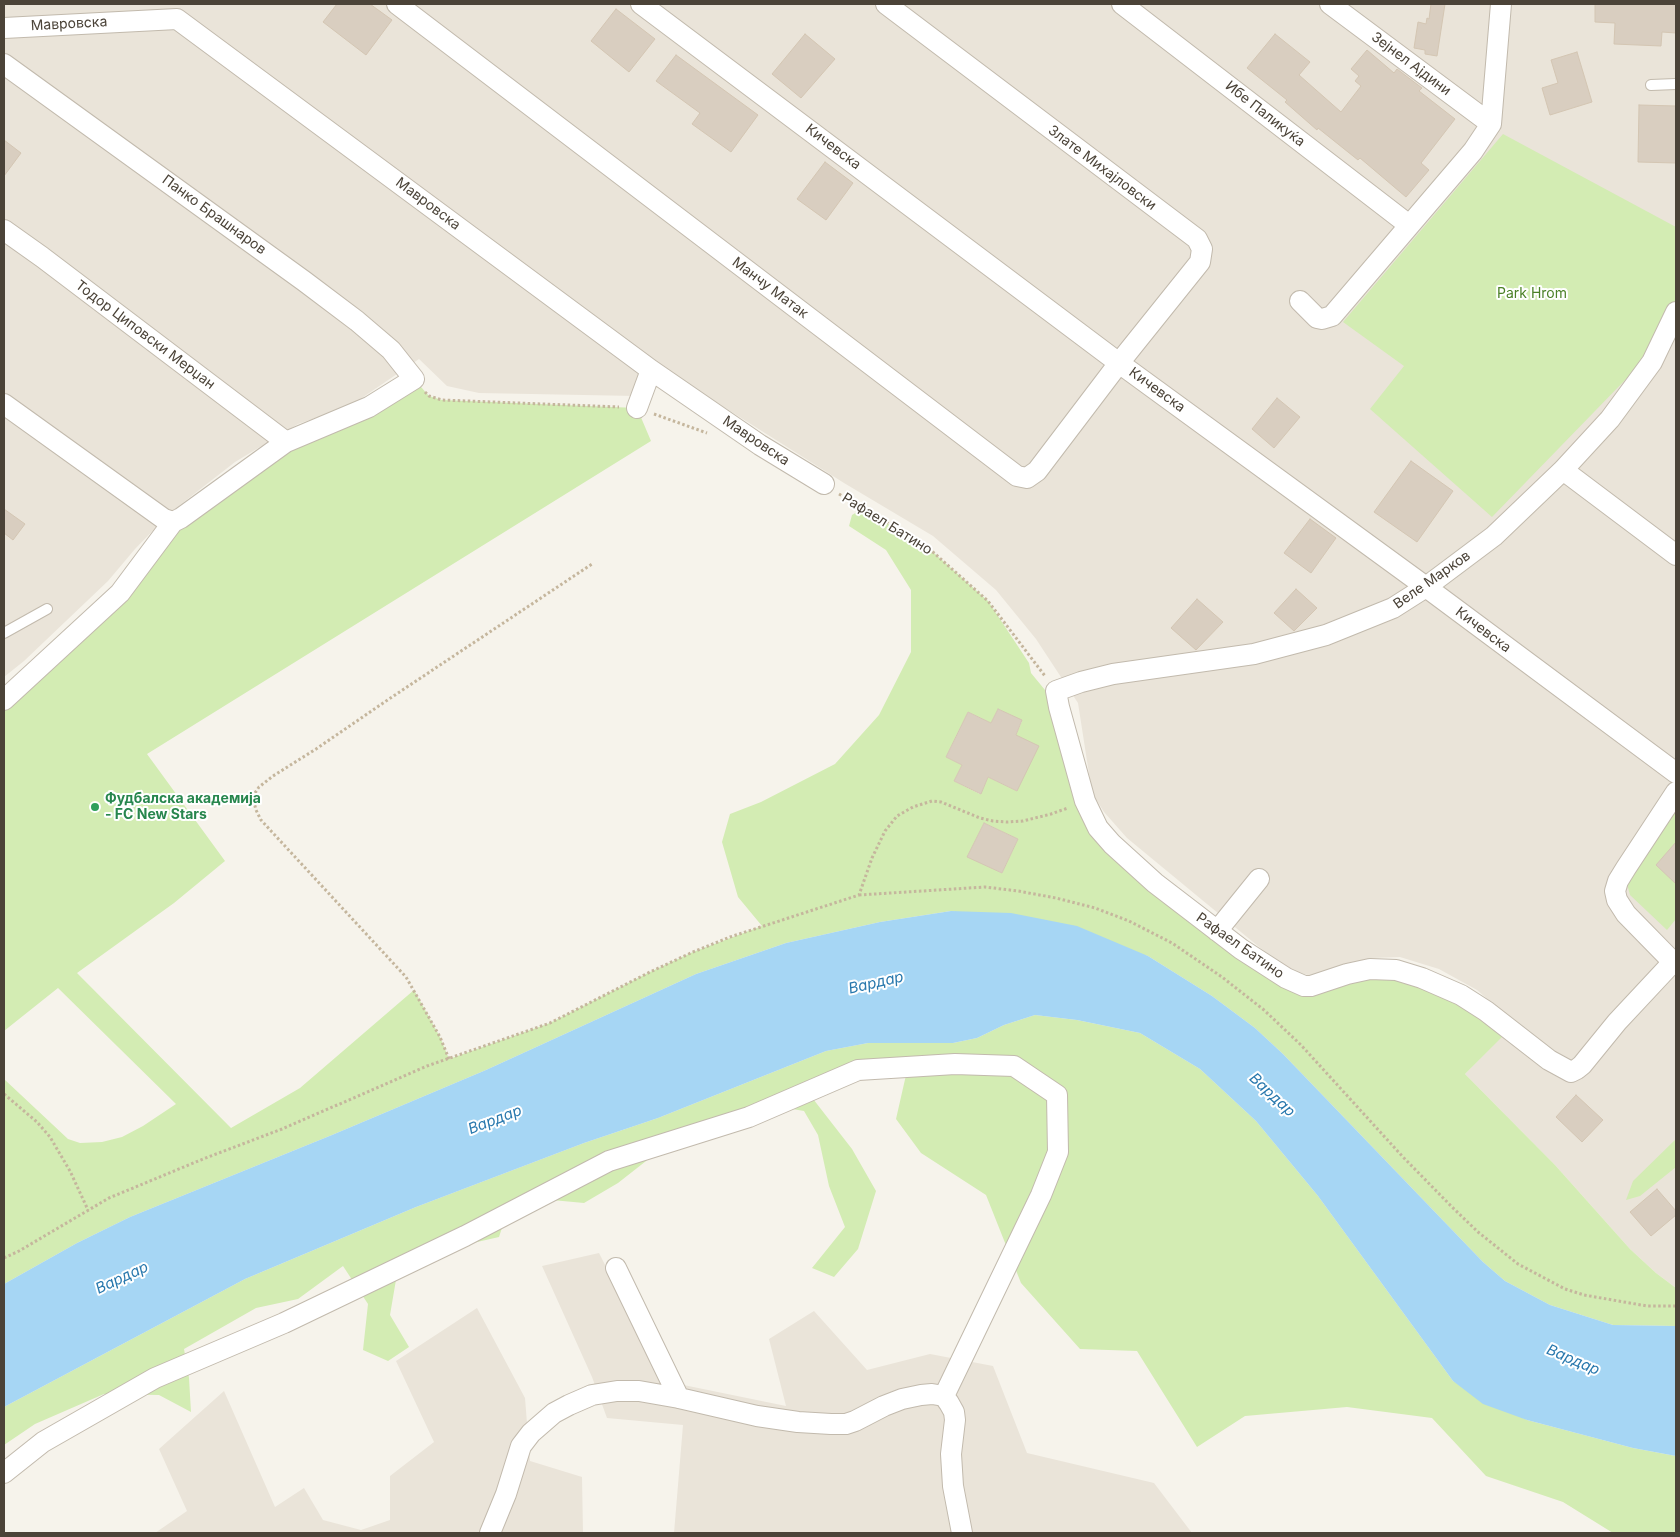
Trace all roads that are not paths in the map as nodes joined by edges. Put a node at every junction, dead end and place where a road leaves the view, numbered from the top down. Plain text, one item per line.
1 (397, 4) edge
2 (641, 4) edge
3 (886, 4) edge
4 (1122, 4) edge
5 (1330, 4) edge
6 (1501, 4) edge
7 (4, 28) edge
8 (4, 64) edge
9 (1676, 84) edge
10 (1652, 85) dead end
11 (1491, 124) junction
12 (1409, 225) junction
13 (4, 230) edge
14 (1300, 301) dead end
15 (1676, 312) edge
16 (1119, 363) junction
17 (651, 370) junction
18 (4, 404) edge
19 (637, 408) road end
20 (286, 442) junction
21 (1563, 470) junction
22 (824, 484) road end
23 (173, 522) junction
24 (1676, 555) edge
25 (1426, 587) junction
26 (47, 609) dead end
27 (4, 633) edge
28 (1056, 691) joint
29 (4, 700) edge
30 (1676, 773) edge
31 (1676, 792) edge
32 (1259, 879) dead end
33 (1217, 931) junction
34 (1674, 964) edge
35 (616, 1268) dead end
36 (944, 1396) junction
37 (679, 1398) junction
38 (4, 1473) edge
39 (490, 1533) edge
40 (962, 1533) edge

1 - 16 street, Манчу Матак
2 - 16 street, Кичевска
3 - 16 street, Злате Михајловски
4 - 12 street, Ибе Паликуќа
5 - 11 street, Зејнел Ајдини
6 - 11 street
7 - 17 street, Мавровска
8 - 20 street, Панко Брашнаров
9 - 10 lane
11 - 12 street
12 - 14 street
13 - 20 street, Тодор Циповски Мерџан
15 - 21 street, Веле Марков
16 - 25 street, Кичевска
17 - 19 street
17 - 22 street, Мавровска
18 - 23 street
20 - 23 street
21 - 24 street
21 - 25 street, Веле Марков
23 - 29 street
25 - 28 street, Веле Марков
25 - 30 street, Кичевска
26 - 27 lane
28 - 33 street, Рафаел Батино
31 - 34 street, Рафаел Батино
32 - 33 street
33 - 34 street, Рафаел Батино
35 - 37 street
36 - 37 street
36 - 38 street
36 - 40 street
37 - 39 street

